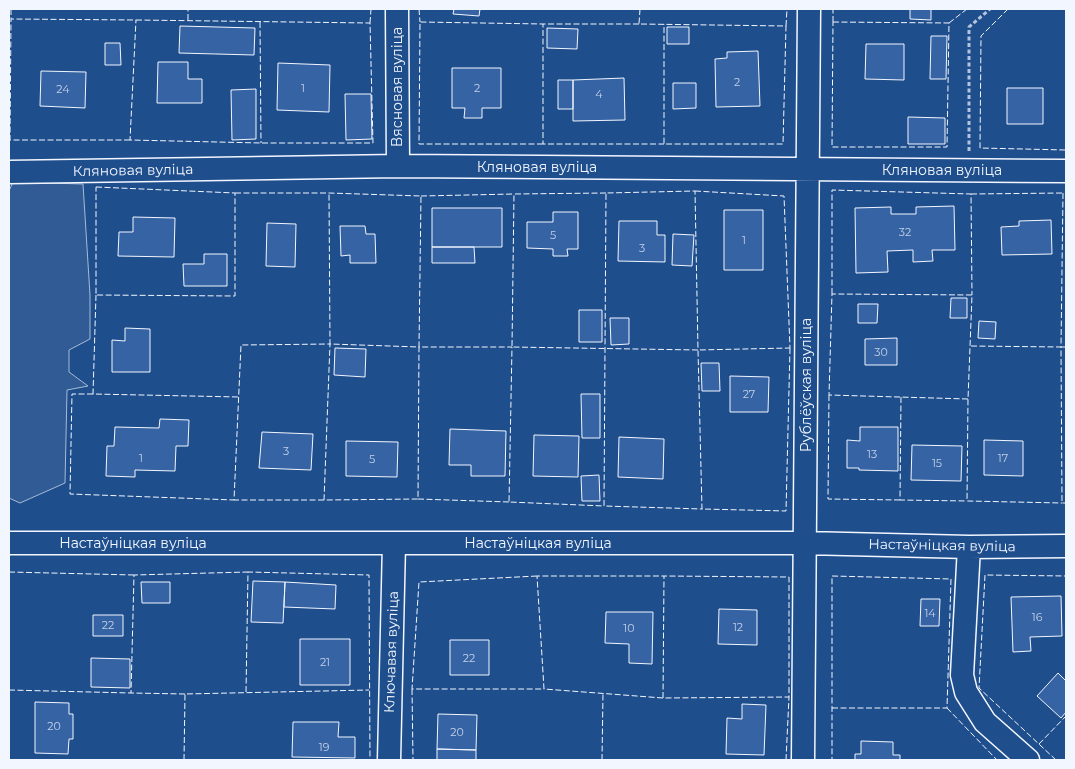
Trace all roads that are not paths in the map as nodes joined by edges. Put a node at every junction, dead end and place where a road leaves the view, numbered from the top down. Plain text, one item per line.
1 (397, 9) edge
2 (809, 9) edge
3 (398, 166) junction
4 (808, 170) junction
5 (1066, 171) edge
6 (9, 172) edge
7 (9, 543) edge
8 (394, 543) junction
9 (805, 543) junction
10 (1066, 546) edge
11 (969, 547) junction
12 (388, 760) edge
13 (803, 760) edge
14 (1028, 760) edge

1 - 3 street, Вясновая вуліца
2 - 4 street, Рублёўская вуліца
3 - 4 street, Кляновая вуліца
3 - 6 street, Кляновая вуліца
4 - 5 street, Кляновая вуліца
4 - 9 street, Рублёўская вуліца
7 - 8 street, Настаўніцкая вуліца
8 - 9 street, Настаўніцкая вуліца
8 - 12 street, Ключавая вуліца
9 - 11 street, Настаўніцкая вуліца
9 - 13 street, Рублёўская вуліца
10 - 11 street, Настаўніцкая вуліца
11 - 14 street

